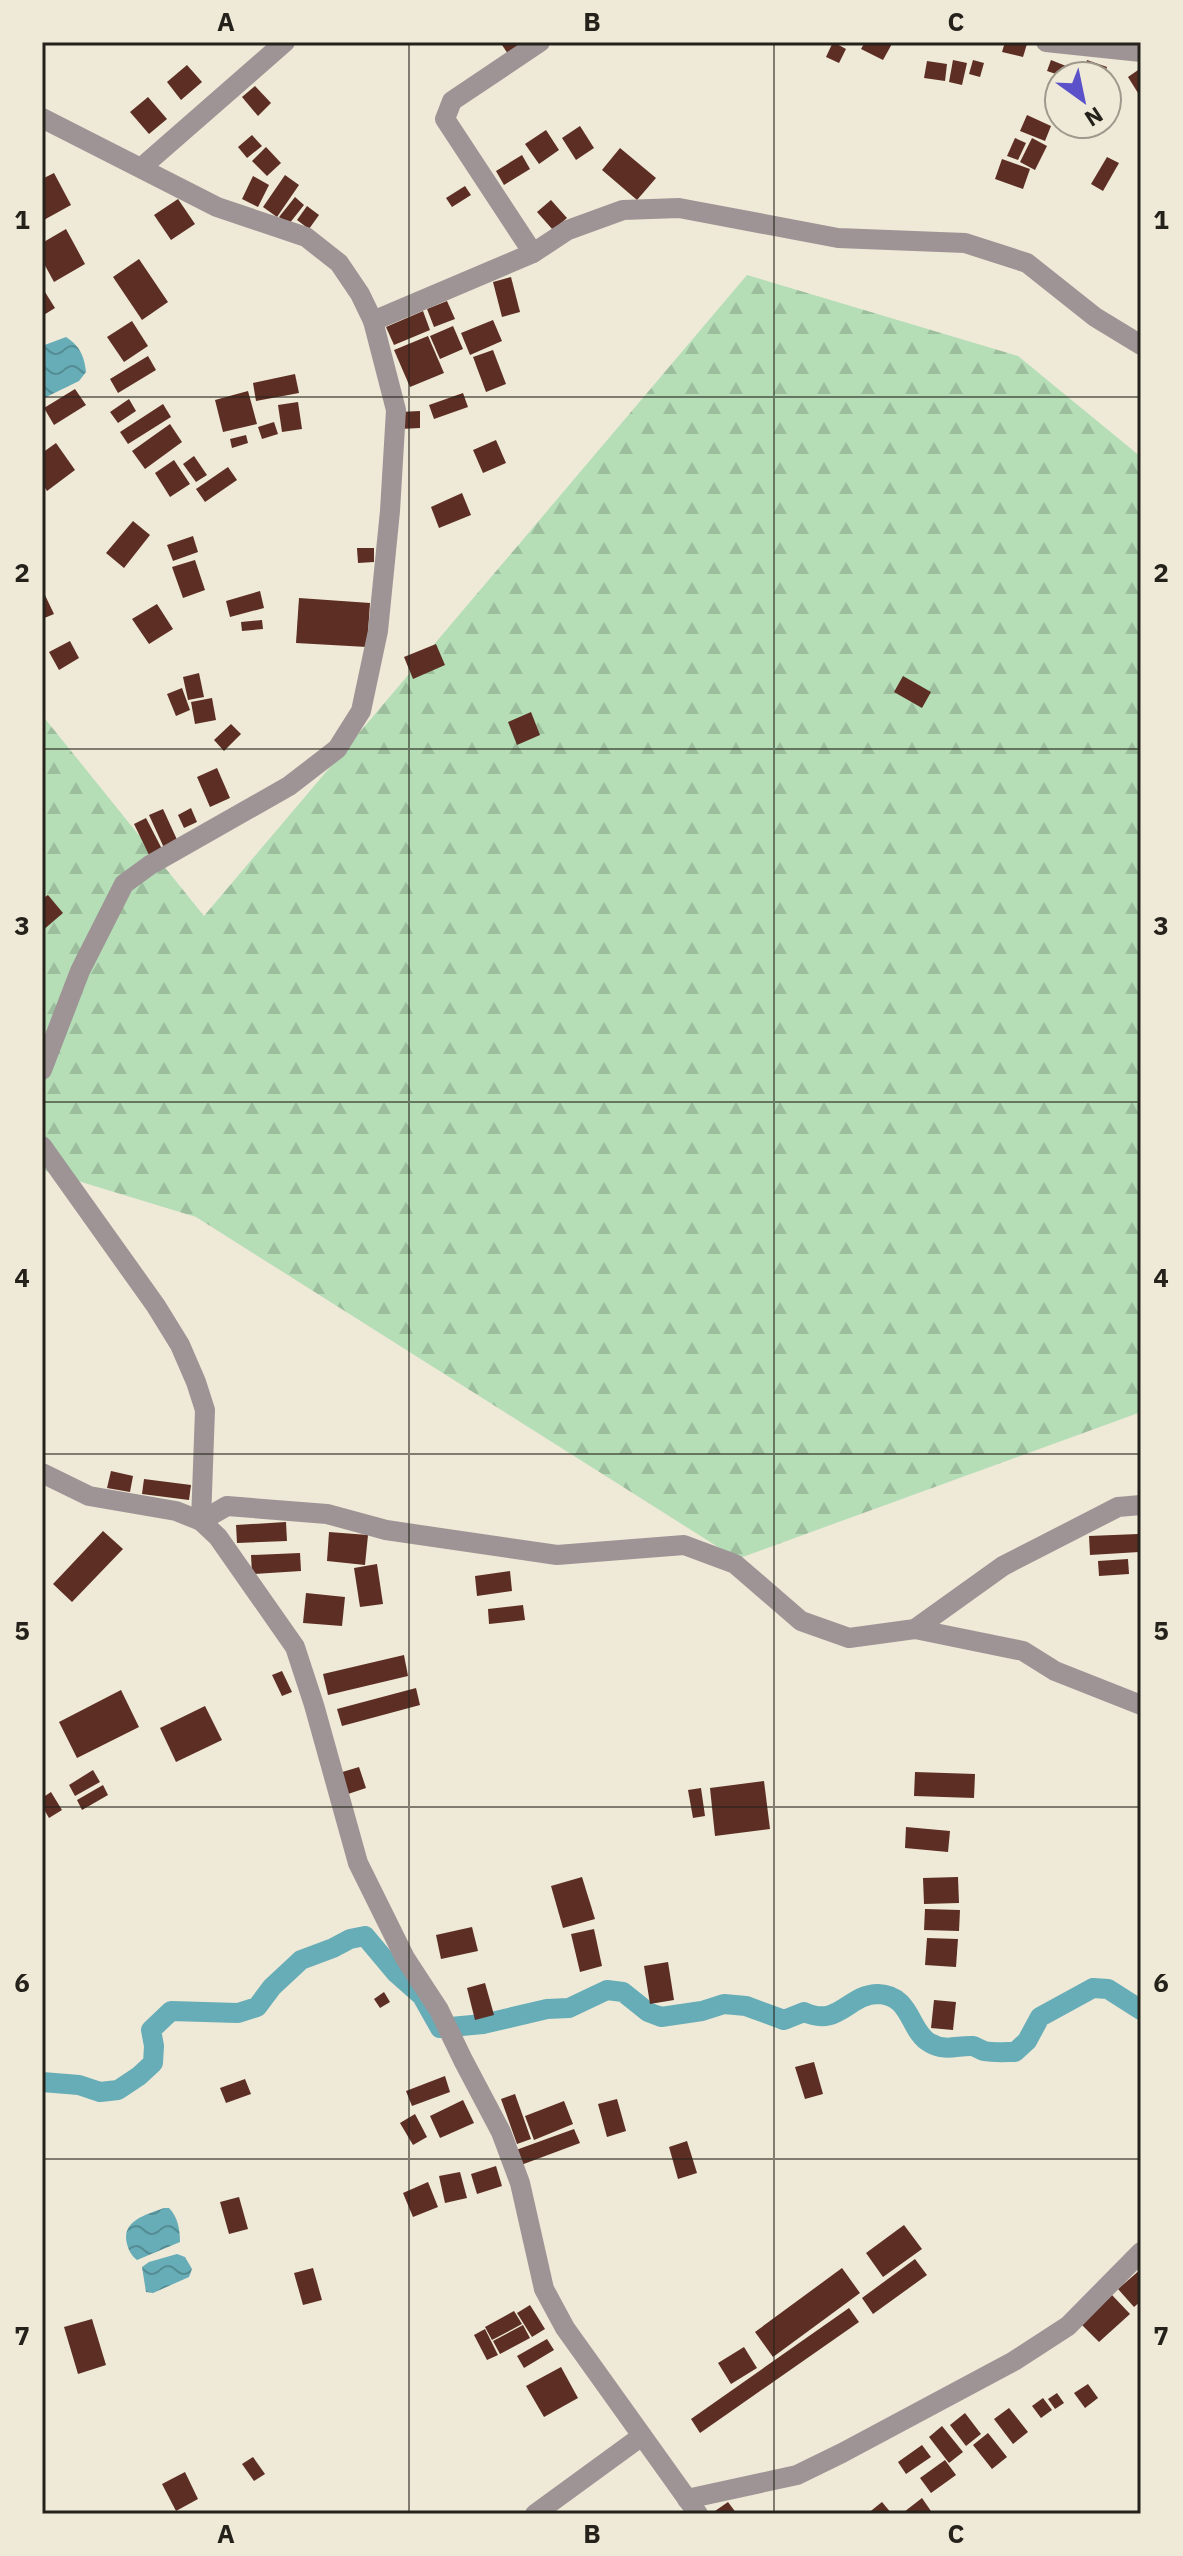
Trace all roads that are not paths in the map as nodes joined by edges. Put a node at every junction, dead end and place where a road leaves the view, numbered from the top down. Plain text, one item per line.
1 (285, 42) edge
2 (540, 42) edge
3 (1046, 42) edge
4 (1141, 52) edge
5 (42, 118) edge
6 (142, 167) junction
7 (533, 253) junction
8 (373, 321) junction
9 (1141, 345) edge
10 (42, 1070) edge
11 (42, 1146) edge
12 (42, 1473) edge
13 (1141, 1505) edge
14 (201, 1521) junction
15 (915, 1629) junction
16 (1141, 1705) edge
17 (1141, 2252) edge
18 (642, 2436) junction
19 (692, 2506) edge
20 (535, 2514) edge

1 - 6 street
2 - 7 street
3 - 4 street
5 - 6 street
6 - 8 street
7 - 8 street
7 - 9 street
8 - 10 street
11 - 14 street
12 - 14 street
13 - 15 street
14 - 15 street
14 - 18 street
15 - 16 street
17 - 19 street
18 - 19 street
18 - 20 street

